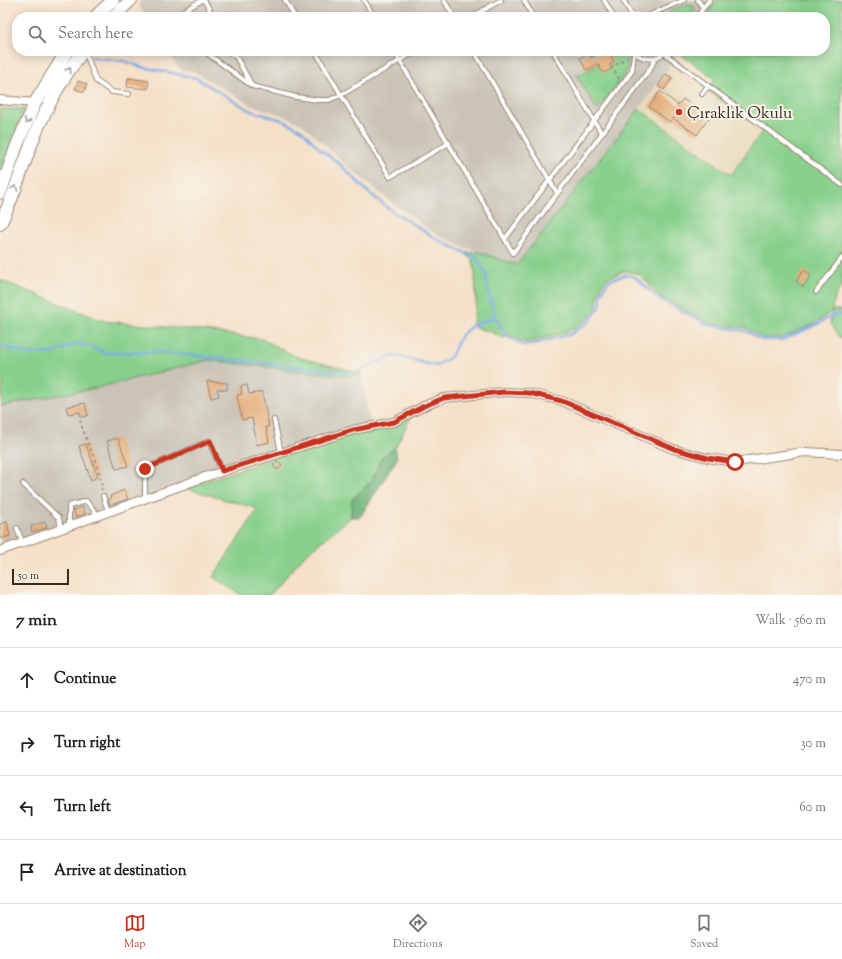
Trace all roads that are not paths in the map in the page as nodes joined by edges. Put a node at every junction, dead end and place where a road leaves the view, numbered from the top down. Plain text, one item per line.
1 (113, 0) edge
2 (131, 0) edge
3 (203, 0) edge
4 (285, 0) edge
5 (364, 0) edge
6 (444, 0) edge
7 (501, 0) edge
8 (524, 0) edge
9 (604, 0) edge
10 (623, 0) edge
11 (684, 0) edge
12 (698, 0) edge
13 (708, 0) edge
14 (703, 8) junction
15 (100, 12) edge
16 (118, 12) edge
17 (183, 12) edge
18 (211, 12) edge
19 (292, 12) edge
20 (371, 12) edge
21 (451, 12) edge
22 (481, 12) edge
23 (531, 12) edge
24 (611, 12) edge
25 (630, 12) edge
26 (656, 12) edge
27 (700, 12) edge
28 (64, 56) edge
29 (81, 56) edge
30 (86, 56) edge
31 (211, 56) edge
32 (318, 56) edge
33 (397, 56) edge
34 (407, 56) edge
35 (477, 56) edge
36 (556, 56) edge
37 (633, 56) edge
38 (638, 56) edge
39 (659, 56) edge
40 (670, 56) edge
41 (236, 57) edge
42 (655, 59) junction
43 (400, 60) junction
44 (252, 86) junction
45 (708, 86) junction
46 (129, 94) dead end
47 (702, 94) dead end
48 (341, 95) junction
49 (0, 100) edge
50 (35, 102) junction
51 (594, 121) junction
52 (602, 134) junction
53 (449, 143) junction
54 (550, 180) junction
55 (842, 185) edge
56 (0, 193) edge
57 (557, 193) junction
58 (0, 224) edge
59 (505, 239) junction
60 (842, 258) edge
61 (816, 292) dead end
62 (274, 420) dead end
63 (281, 452) junction
64 (842, 454) edge
65 (222, 471) junction
66 (23, 484) dead end
67 (103, 496) road end
68 (145, 498) junction
69 (108, 511) junction
70 (98, 515) junction
71 (65, 526) junction
72 (16, 528) dead end
73 (22, 542) junction
74 (0, 551) edge

1 - 15 main road
2 - 16 main road
3 - 17 lane
3 - 18 lane
4 - 19 lane
5 - 20 lane
6 - 21 lane
7 - 22 lane
8 - 23 lane
9 - 24 lane
10 - 25 lane
11 - 26 lane
12 - 14 lane
13 - 14 lane
14 - 27 lane
28 - 50 main road
58 -> 29 main road
30 - 46 lane
31 - 44 lane
32 - 48 lane
33 - 43 lane
34 - 43 lane
35 - 54 lane
36 - 51 lane
37 - 51 lane
38 - 42 lane
39 - 42 lane
40 - 45 lane
41 - 44 lane
42 - 52 lane
43 - 48 lane
43 - 53 lane
44 - 48 lane
45 - 47 lane
45 - 55 lane
48 - 53 lane
49 - 50 street
50 -> 56 main road
51 - 52 lane
51 - 54 lane
52 - 57 lane
53 - 59 lane
54 - 57 lane
54 - 59 lane
57 - 59 lane
60 - 61 lane
62 - 63 lane
63 - 64 street
63 - 65 street
65 - 68 street
65 - 68 lane
66 - 71 lane
67 - 69 lane
68 - 69 street
69 - 70 street
70 - 71 street
70 - 71 lane
71 - 73 street
72 - 73 lane
73 - 74 street

